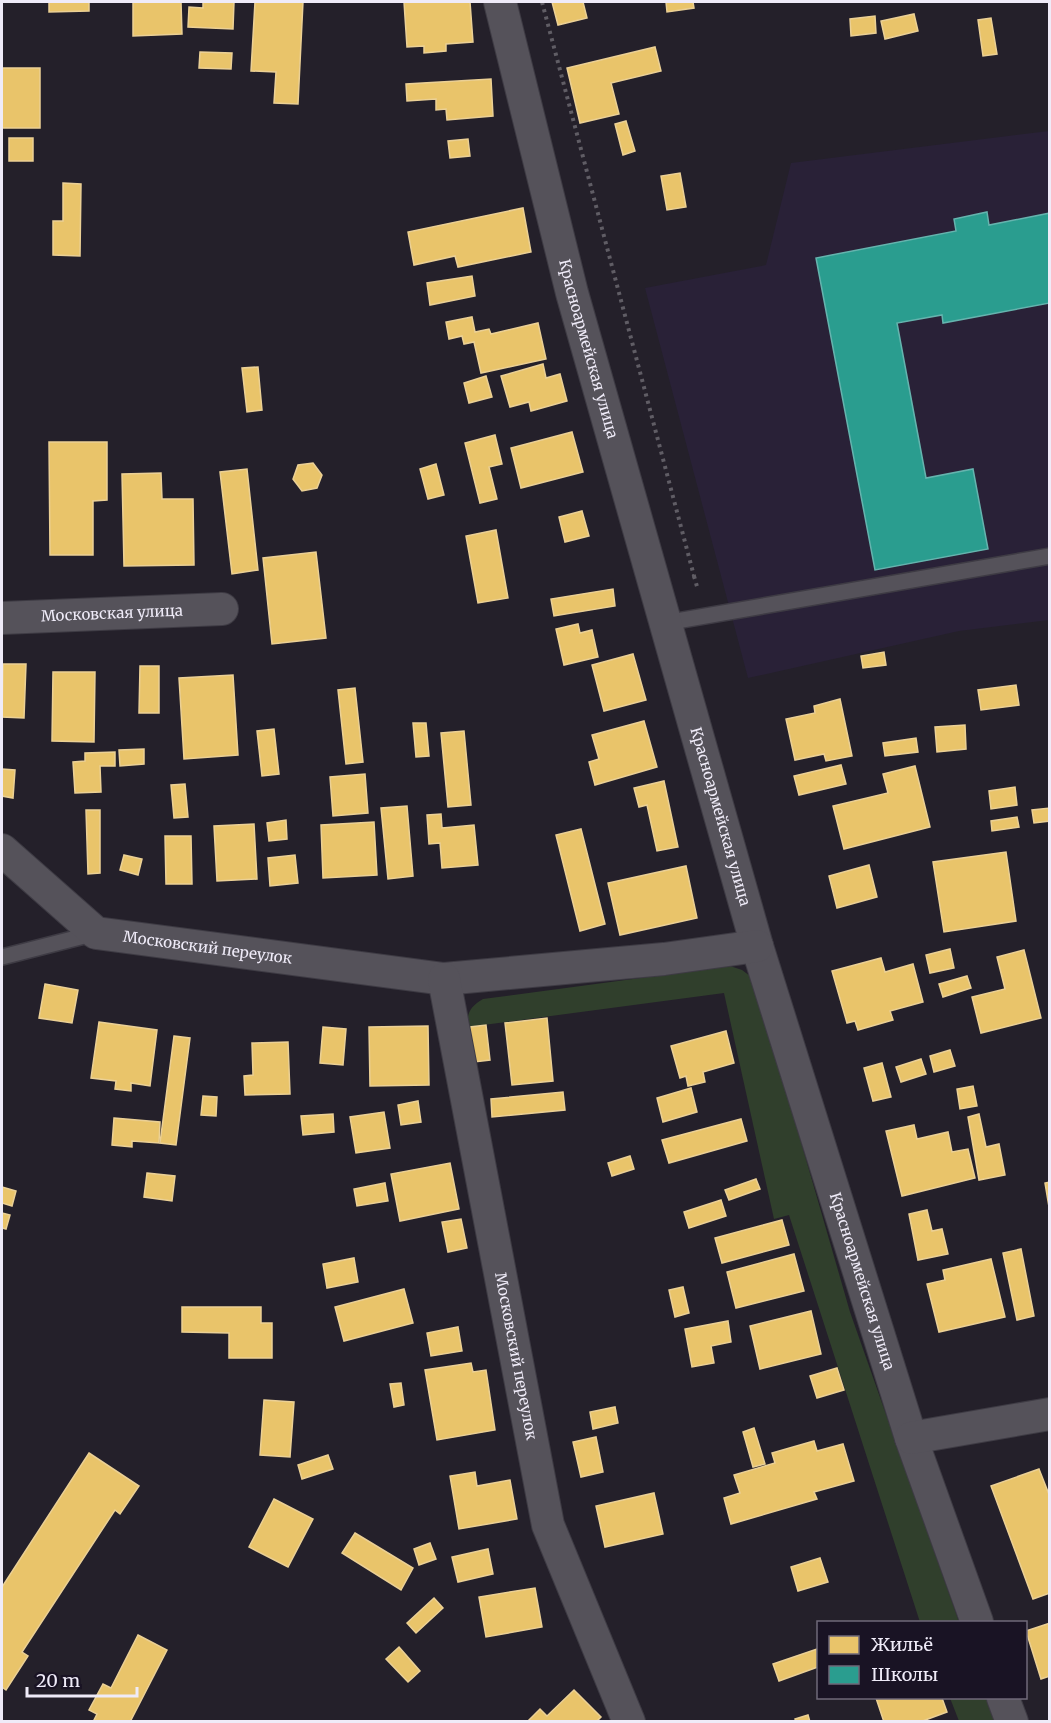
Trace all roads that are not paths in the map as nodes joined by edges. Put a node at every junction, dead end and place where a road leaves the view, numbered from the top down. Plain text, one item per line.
1 (500, 2) edge
2 (1050, 556) edge
3 (222, 609) dead end
4 (2, 618) edge
5 (665, 623) junction
6 (2, 850) edge
7 (96, 933) junction
8 (757, 946) junction
9 (2, 957) edge
10 (444, 979) junction
11 (1050, 1414) edge
12 (912, 1438) junction
13 (976, 1621) edge
14 (1003, 1699) edge
15 (629, 1722) edge
16 (1012, 1722) edge

1 - 5 street, Красноармейская улица
2 - 5 lane
3 - 4 street, Московская улица
5 - 8 street, Красноармейская улица
6 - 7 street
7 - 9 lane
7 - 10 street, Московский переулок
8 - 10 street, Московский переулок
8 - 12 street, Красноармейская улица
10 - 15 street, Московский переулок
11 - 12 street
12 - 13 street, Красноармейская улица
14 - 16 street

